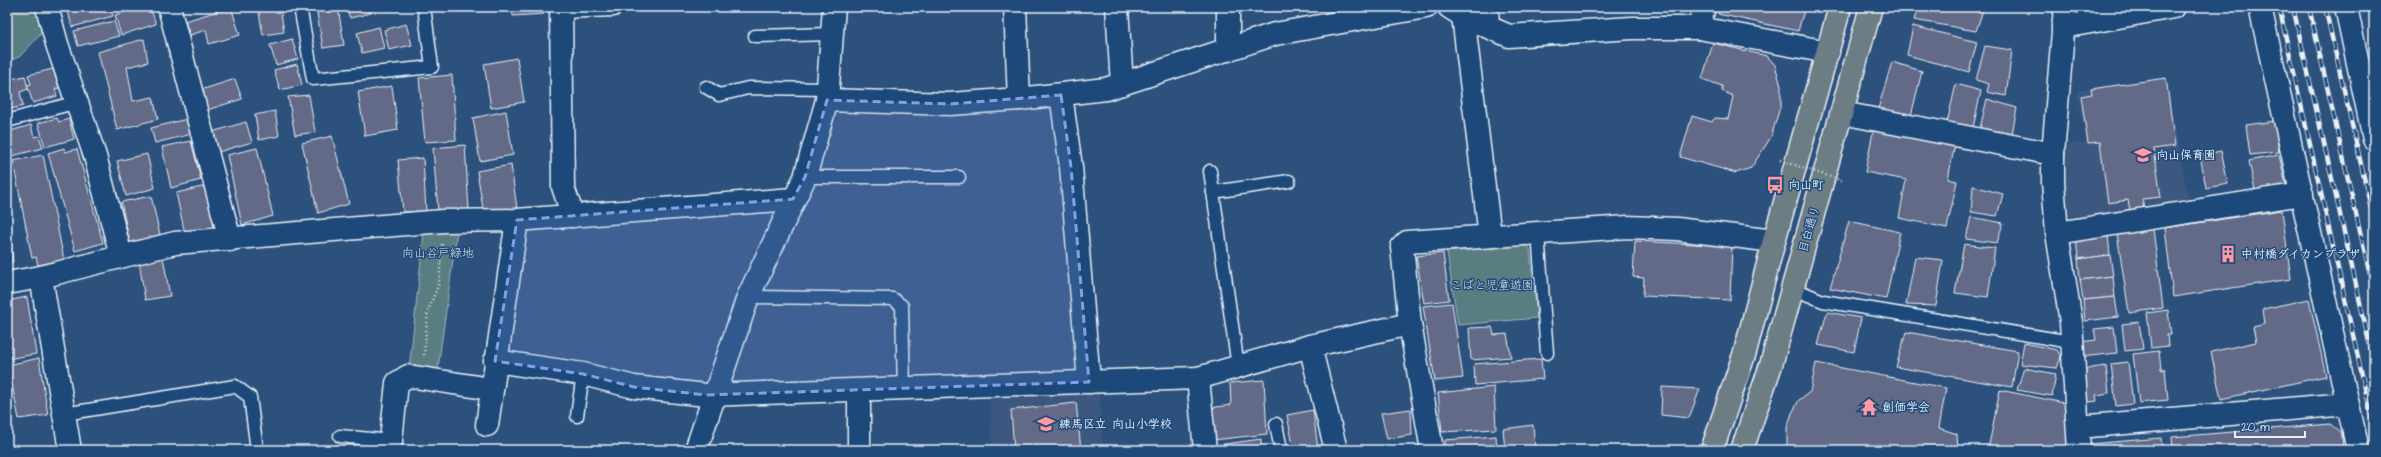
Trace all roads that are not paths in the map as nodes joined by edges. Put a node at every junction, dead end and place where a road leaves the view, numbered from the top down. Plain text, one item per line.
1 (48, 7) edge
2 (169, 7) edge
3 (300, 7) edge
4 (424, 7) edge
5 (834, 7) edge
6 (1015, 7) edge
7 (1117, 7) edge
8 (1228, 7) edge
9 (1426, 7) edge
10 (1704, 7) edge
11 (1840, 7) edge
12 (1871, 7) edge
13 (2171, 7) edge
14 (2174, 7) edge
15 (2260, 7) edge
16 (2346, 7) edge
17 (561, 10) edge
18 (614, 10) dead end
19 (1456, 11) edge
20 (2060, 13) edge
21 (1488, 17) edge
22 (1699, 28) junction
23 (832, 34) junction
24 (755, 36) dead end
25 (1228, 50) junction
26 (1828, 52) junction
27 (1122, 84) junction
28 (706, 87) dead end
29 (827, 94) junction
30 (1061, 95) junction
31 (1019, 99) junction
32 (77, 102) junction
33 (1842, 113) junction
34 (7, 121) edge
35 (2374, 139) edge
36 (2053, 154) junction
37 (1210, 171) dead end
38 (805, 177) junction
39 (959, 177) dead end
40 (1289, 181) dead end
41 (1213, 192) junction
42 (2302, 194) junction
43 (793, 199) junction
44 (573, 216) junction
45 (517, 220) junction
46 (1538, 233) junction
47 (2057, 233) junction
48 (1490, 236) junction
49 (230, 240) junction
50 (1774, 242) junction
51 (121, 256) junction
52 (41, 277) junction
53 (7, 283) edge
54 (1792, 288) junction
55 (748, 297) junction
56 (1410, 324) junction
57 (2071, 342) junction
58 (1310, 346) junction
59 (1547, 353) dead end
60 (495, 361) junction
61 (1238, 367) junction
62 (583, 374) junction
63 (1198, 378) junction
64 (1089, 382) junction
65 (491, 389) junction
66 (904, 390) junction
67 (859, 391) junction
68 (716, 394) junction
69 (2348, 404) junction
70 (64, 414) junction
71 (578, 416) dead end
72 (1276, 424) dead end
73 (487, 426) dead end
74 (2078, 428) junction
75 (340, 436) dead end
76 (390, 446) edge
77 (1425, 448) edge
78 (70, 450) edge
79 (257, 450) edge
80 (696, 450) edge
81 (859, 450) edge
82 (1205, 450) edge
83 (1281, 450) edge
84 (1336, 450) edge
85 (1712, 450) edge
86 (1742, 450) edge
87 (2079, 450) edge
88 (2358, 450) edge

1 - 32 street
2 - 49 street
3 - 4 lane
5 - 23 street
6 - 31 street
7 - 27 street
8 - 25 street
9 - 25 street
10 - 22 street
11 - 26 main road
12 - 33 main road, 目白通り
13 - 14 street
13 - 20 street
15 - 42 street
16 - 35 street
17 - 18 lane
17 - 44 street
19 - 21 street
19 - 48 street
20 - 36 street
21 - 22 street
22 - 26 street
23 - 24 lane
23 - 29 street
25 - 27 street
26 - 50 main road
27 - 30 street
28 - 29 lane
29 - 31 street
29 - 38 street
30 - 31 street
30 - 64 street
32 - 34 lane
32 - 51 street
33 - 36 street
33 - 54 main road, 目白通り
36 - 47 street
37 - 41 lane
38 - 39 lane
38 - 43 street
40 - 41 lane
41 - 61 lane
42 - 47 street
42 - 69 street
43 - 44 street
43 - 55 street
44 - 45 street
45 - 49 street
45 - 60 street
46 - 48 street
46 - 50 street
46 - 59 lane
47 - 57 street
48 - 56 street
49 - 51 street
50 - 85 main road
51 - 52 street
52 - 53 street
52 - 70 street
54 - 57 lane
54 - 86 main road, 目白通り
55 - 66 lane
55 - 68 street
56 - 58 street
56 - 77 street
57 - 74 street
58 - 61 street
58 - 84 street
60 - 62 street
60 - 65 street
61 - 63 street
62 - 68 street
62 - 71 lane
63 - 64 street
63 - 82 street
64 - 66 street
65 - 73 street
65 - 76 street
66 - 67 street
67 - 68 street
67 - 81 street
68 - 80 street
69 - 74 street
69 - 88 street
70 - 78 street
70 - 79 lane
72 - 83 lane
74 - 87 street
75 - 76 lane

